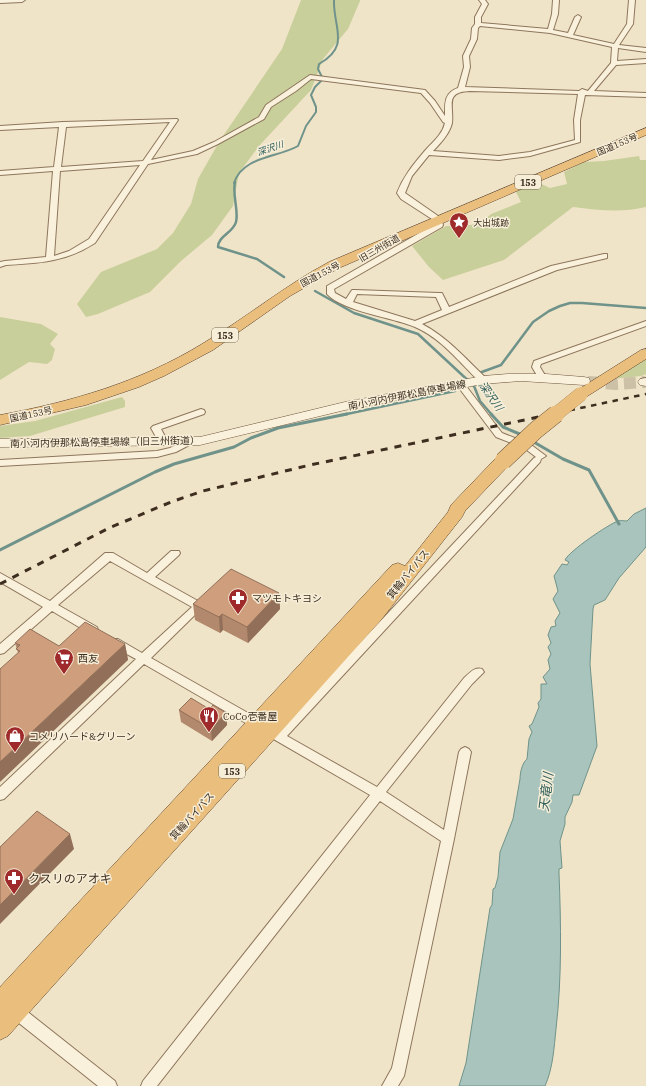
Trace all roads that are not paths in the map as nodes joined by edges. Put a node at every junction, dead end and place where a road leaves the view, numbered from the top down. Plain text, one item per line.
1 (22, 0) edge
2 (482, 0) edge
3 (556, 0) edge
4 (632, 0) edge
5 (0, 1) edge
6 (578, 17) dead end
7 (478, 24) junction
8 (550, 31) junction
9 (570, 36) junction
10 (615, 46) junction
11 (646, 50) edge
12 (646, 61) edge
13 (614, 63) junction
14 (461, 90) junction
15 (582, 92) junction
16 (590, 92) junction
17 (646, 95) edge
18 (449, 122) junction
19 (63, 124) junction
20 (0, 128) edge
21 (646, 131) edge
22 (426, 153) junction
23 (145, 163) junction
24 (57, 169) junction
25 (0, 173) edge
26 (438, 220) junction
27 (604, 256) dead end
28 (50, 260) junction
29 (0, 265) edge
30 (350, 304) junction
31 (447, 311) junction
32 (646, 323) edge
33 (415, 324) junction
34 (646, 353) edge
35 (542, 377) junction
36 (481, 380) junction
37 (462, 384) junction
38 (583, 388) junction
39 (201, 412) dead end
40 (303, 416) joint
41 (0, 420) edge
42 (190, 441) junction
43 (163, 442) junction
44 (0, 444) edge
45 (0, 462) edge
46 (175, 554) dead end
47 (0, 577) edge
48 (149, 577) junction
49 (210, 596) edge
50 (199, 606) junction
51 (51, 607) junction
52 (0, 650) edge
53 (145, 659) junction
54 (478, 672) dead end
55 (269, 730) junction
56 (464, 752) dead end
57 (379, 794) junction
58 (0, 795) edge
59 (448, 839) junction
60 (5, 1004) edge
61 (0, 1028) edge
62 (110, 1086) edge
63 (148, 1086) edge
64 (389, 1086) edge

1 - 5 street
2 - 7 street
3 - 8 street
4 - 10 street
6 - 9 street
7 - 8 street
7 - 14 street
8 - 9 street
9 - 10 street
10 - 11 street
10 - 13 street
12 - 13 street
13 - 16 street
14 - 15 street
14 - 18 street
15 - 16 street
15 - 22 street
16 - 17 street
18 - 22 street
18 - 23 street
19 - 20 street
19 - 23 street
19 - 24 street
21 - 26 highway, 国道153号 / 153
22 - 26 street
23 - 24 street
23 - 28 street
24 - 25 street
24 - 28 street
26 - 30 street, 旧三州街道
26 - 41 highway, 国道153号 / 153
27 - 31 street
28 - 29 street
30 - 31 street
30 - 33 street
31 - 33 street
32 - 35 street
33 - 36 street
34 - 38 highway, 箕輪バイパス / 153
35 - 36 main road, 南小河内伊那松島停車場線
35 - 38 main road, 南小河内伊那松島停車場線
36 - 37 main road, 南小河内伊那松島停車場線
37 - 40 main road, 南小河内伊那松島停車場線
37 - 55 street
38 - 55 highway, 箕輪バイパス / 153, bridge
39 - 43 street
40 - 42 main road, 南小河内伊那松島停車場線（旧三州街道）
42 - 43 main road, 南小河内伊那松島停車場線（旧三州街道）
42 - 45 street
43 - 44 main road, 南小河内伊那松島停車場線（旧三州街道）
46 - 48 street
47 - 51 street
48 - 50 street
48 - 51 street
49 - 50 street
50 - 53 street
51 - 52 street
51 - 53 street
53 - 55 street
53 - 58 street
54 - 57 street
55 - 57 street
55 - 60 highway, 箕輪バイパス / 153
56 - 59 street
57 - 59 street
57 - 63 street
59 - 64 street
60 - 61 highway, 箕輪バイパス / 153
60 - 62 street

